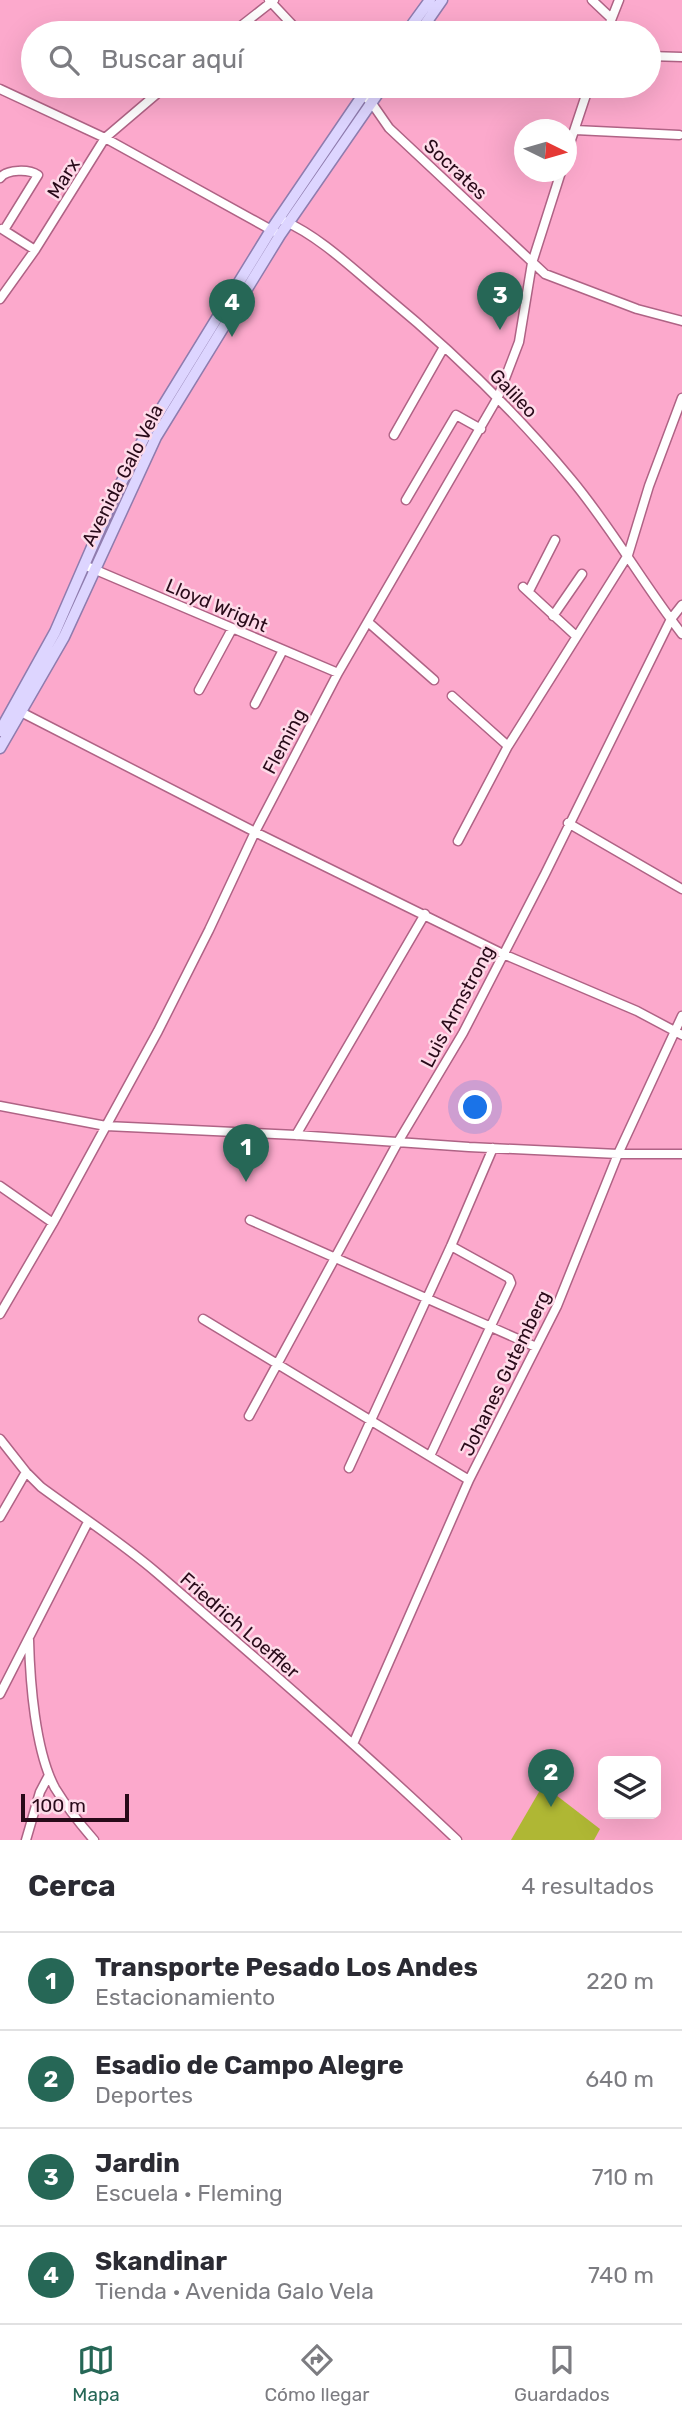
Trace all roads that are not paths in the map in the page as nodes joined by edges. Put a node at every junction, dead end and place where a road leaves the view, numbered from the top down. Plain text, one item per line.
1 (430, 0) edge
2 (442, 0) edge
3 (592, 0) edge
4 (620, 0) edge
5 (272, 1) edge
6 (611, 18) junction
7 (247, 21) edge
8 (290, 21) edge
9 (415, 21) edge
10 (427, 21) edge
11 (610, 21) edge
12 (661, 56) edge
13 (682, 57) edge
14 (0, 89) edge
15 (152, 98) edge
16 (360, 98) edge
17 (369, 98) edge
18 (374, 98) edge
19 (585, 98) edge
20 (371, 102) junction
21 (577, 124) edge
22 (577, 130) edge
23 (679, 135) dead end
24 (106, 138) junction
25 (0, 178) edge
26 (558, 182) edge
27 (284, 221) junction
28 (2, 229) edge
29 (276, 232) junction
30 (35, 250) junction
31 (532, 263) junction
32 (0, 299) edge
33 (682, 321) edge
34 (210, 328) junction
35 (220, 334) junction
36 (444, 347) junction
37 (498, 397) junction
38 (682, 398) edge
39 (481, 429) junction
40 (152, 434) junction
41 (394, 435) dead end
42 (406, 500) dead end
43 (555, 540) dead end
44 (628, 555) junction
45 (89, 567) junction
46 (582, 574) dead end
47 (682, 606) edge
48 (554, 617) junction
49 (671, 619) junction
50 (368, 622) junction
51 (232, 629) junction
52 (682, 634) edge
53 (576, 636) junction
54 (283, 650) junction
55 (338, 673) junction
56 (434, 680) dead end
57 (199, 690) dead end
58 (452, 696) dead end
59 (255, 704) dead end
60 (18, 710) junction
61 (0, 731) edge
62 (508, 746) junction
63 (0, 748) edge
64 (568, 823) junction
65 (255, 832) junction
66 (458, 841) dead end
67 (682, 889) edge
68 (425, 914) junction
69 (503, 954) junction
70 (682, 1016) edge
71 (678, 1033) edge
72 (0, 1106) edge
73 (106, 1126) junction
74 (296, 1135) junction
75 (398, 1142) junction
76 (493, 1147) junction
77 (618, 1154) junction
78 (682, 1154) edge
79 (0, 1186) edge
80 (250, 1220) dead end
81 (53, 1223) junction
82 (451, 1246) junction
83 (337, 1258) junction
84 (427, 1299) junction
85 (0, 1314) edge
86 (203, 1319) dead end
87 (491, 1327) junction
88 (536, 1347) junction
89 (278, 1364) junction
90 (249, 1416) dead end
91 (371, 1420) junction
92 (0, 1439) edge
93 (430, 1456) junction
94 (349, 1468) dead end
95 (26, 1472) junction
96 (469, 1480) junction
97 (0, 1517) edge
98 (88, 1522) junction
99 (29, 1640) junction
100 (0, 1694) edge
101 (353, 1744) junction
102 (49, 1775) junction
103 (26, 1840) edge
104 (94, 1840) edge
105 (457, 1840) edge

1 - 9 main road
2 - 10 main road
3 - 6 street
4 - 6 street
5 - 7 street
5 - 8 street
6 - 11 street
12 - 13 street
14 - 24 street
15 - 24 street, Marx
16 - 27 main road, Avenida Galo Vela
17 - 20 street, Socrates
18 - 20 main road, Avenida Galo Vela
19 - 21 street
20 - 27 main road, Avenida Galo Vela
20 - 31 street, Socrates
22 - 23 street
24 - 29 street
24 - 30 street, Marx
25 - 28 street
26 - 31 street, Fleming
27 - 29 main road, Avenida Galo Vela
27 - 36 street, Galileo
28 - 30 street
29 - 34 main road, Avenida Galo Vela
29 - 35 main road, Avenida Galo Vela
30 - 32 street, Marx
31 - 33 street, Socrates
31 - 37 street, Fleming
34 - 35 main road
34 - 40 main road, Avenida Galo Vela
35 - 40 main road, Avenida Galo Vela
36 - 37 street, Galileo
36 - 41 street
37 - 39 street, Fleming
37 - 44 street, Galileo
38 - 44 street
39 - 42 street
39 - 50 street, Fleming
40 - 45 main road, Avenida Galo Vela
43 - 48 street
44 - 49 street, Galileo
44 - 53 street
45 - 51 street, Lloyd Wright
45 - 60 main road, Avenida Galo Vela
46 - 48 street
47 - 49 street, Luis Armstrong
48 - 53 street
49 - 52 street, Galileo
49 - 64 street, Luis Armstrong
50 - 55 street, Fleming
50 - 56 street
51 - 54 street, Lloyd Wright
51 - 57 street
53 - 62 street
54 - 55 street, Lloyd Wright
54 - 59 street
55 - 65 street, Fleming
58 - 62 street
60 - 61 main road, Avenida Galo Vela
60 - 63 main road, Avenida Galo Vela
60 - 65 street
62 - 66 street
64 - 67 street
64 - 69 street, Luis Armstrong
65 - 68 street
65 - 73 street, Fleming
68 - 69 street
68 - 74 street
69 - 71 street
69 - 75 street, Luis Armstrong
70 - 71 street, Johanes Gutemberg
71 - 77 street, Johanes Gutemberg
72 - 73 street
73 - 74 street
73 - 81 street, Fleming
74 - 75 street
75 - 76 street
75 - 83 street, Luis Armstrong
76 - 77 street
76 - 82 street
77 - 78 street
77 - 88 street, Johanes Gutemberg
79 - 81 street
80 - 83 street
81 - 85 street, Fleming
82 - 84 street
82 - 87 street
83 - 84 street
83 - 89 street, Luis Armstrong
84 - 87 street
84 - 91 street
86 - 89 street
87 - 88 street
87 - 93 street
88 - 96 street, Johanes Gutemberg
89 - 90 street, Luis Armstrong
89 - 91 street
91 - 93 street
91 - 94 street
92 - 95 street, Friedrich Loeffler
93 - 96 street
95 - 97 street
95 - 98 street, Friedrich Loeffler
96 - 101 street, Johanes Gutemberg
98 - 99 street
98 - 101 street, Friedrich Loeffler
99 - 100 street
99 - 102 street
101 - 105 street, Friedrich Loeffler
102 - 103 street
102 - 104 street

